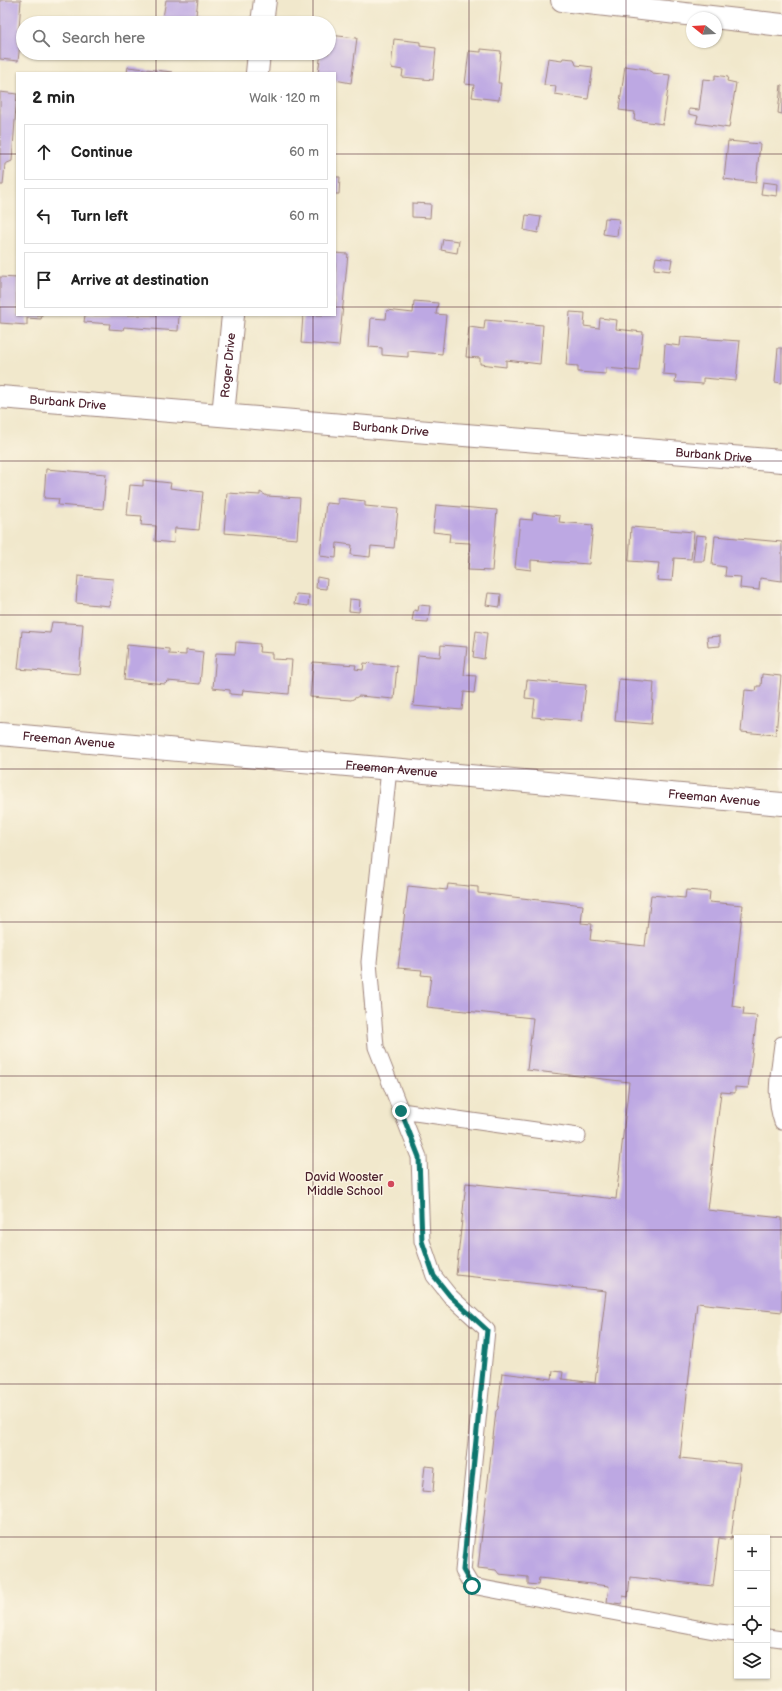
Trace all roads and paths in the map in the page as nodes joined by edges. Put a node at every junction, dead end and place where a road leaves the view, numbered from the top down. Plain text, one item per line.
1 (265, 0) edge
2 (562, 0) edge
3 (263, 16) edge
4 (782, 25) edge
5 (258, 60) edge
6 (257, 72) edge
7 (233, 316) edge
8 (0, 397) edge
9 (223, 415) junction
10 (782, 462) edge
11 (0, 734) edge
12 (389, 768) junction
13 (782, 804) edge
14 (782, 1044) edge
15 (401, 1111) junction
16 (782, 1122) edge
17 (578, 1136) dead end
18 (734, 1634) edge
19 (770, 1637) edge
20 (782, 1639) edge

1 - 3 street
2 - 4 street
5 - 6 street
7 - 9 street, Roger Drive
8 - 9 street, Burbank Drive
9 - 10 street, Burbank Drive
11 - 12 street, Freeman Avenue
12 - 13 street, Freeman Avenue
12 - 15 lane
14 - 16 lane
15 - 17 lane
15 - 18 lane
19 - 20 lane

